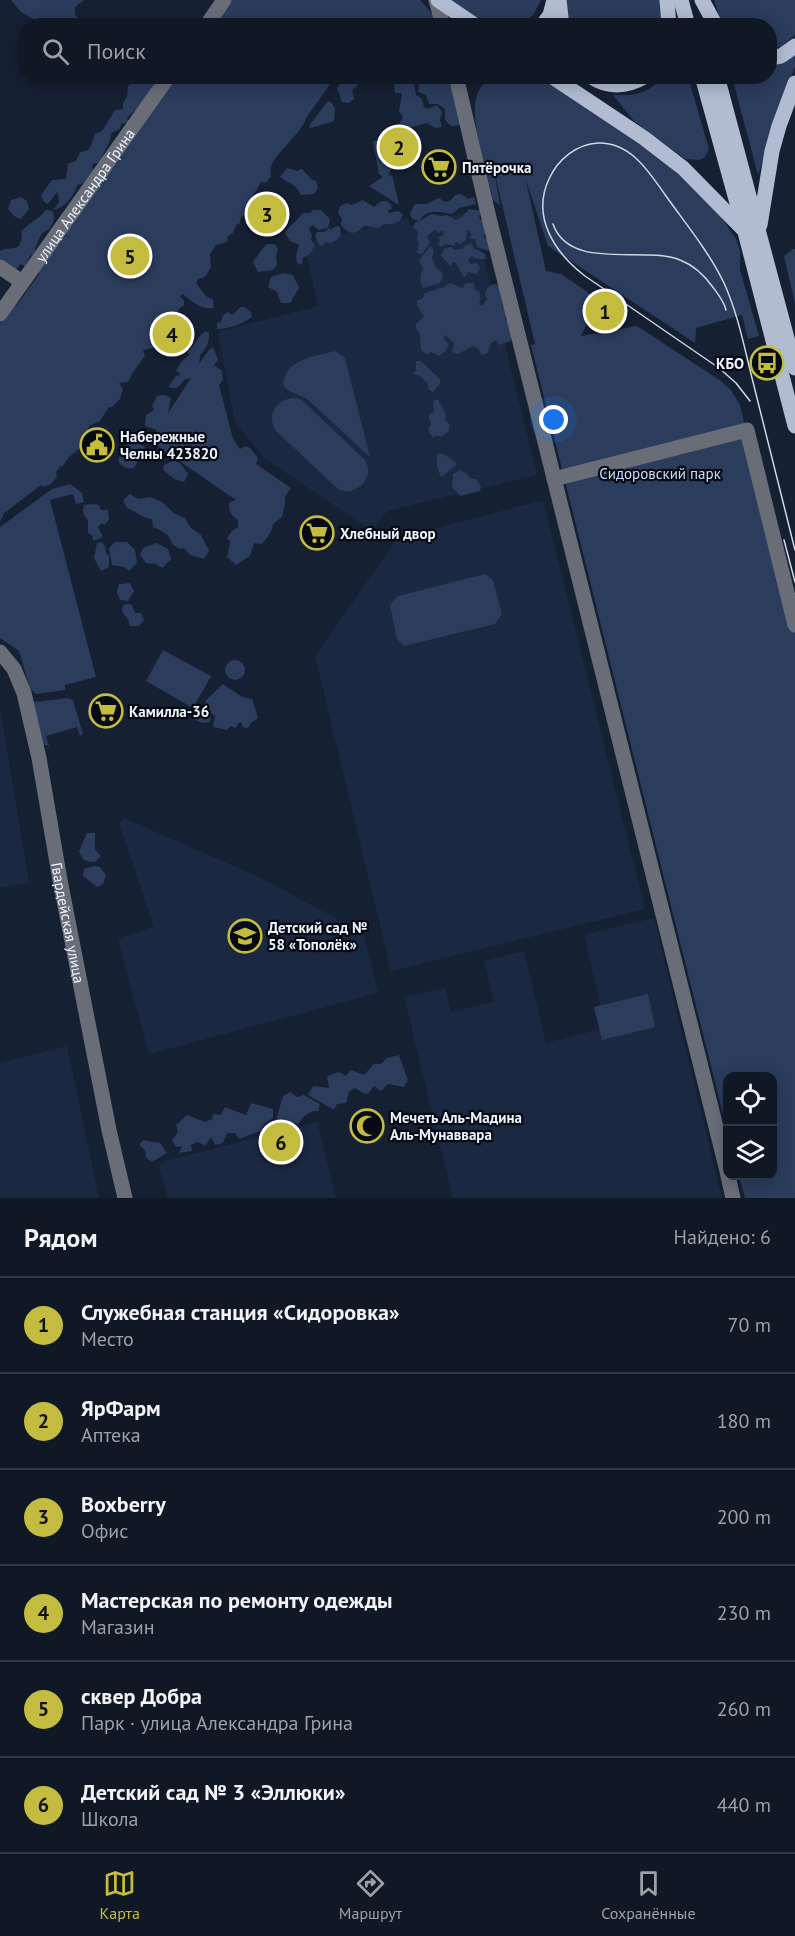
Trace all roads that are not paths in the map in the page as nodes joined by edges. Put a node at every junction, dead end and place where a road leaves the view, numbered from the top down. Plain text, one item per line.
1 (224, 0) edge
2 (437, 0) edge
3 (554, 0) edge
4 (559, 0) edge
5 (667, 0) edge
6 (681, 0) edge
7 (696, 0) edge
8 (702, 0) edge
9 (212, 18) edge
10 (441, 18) edge
11 (466, 18) edge
12 (548, 18) edge
13 (561, 18) edge
14 (668, 18) edge
15 (686, 18) edge
16 (701, 18) edge
17 (712, 18) edge
18 (795, 46) edge
19 (777, 57) edge
20 (795, 83) edge
21 (163, 84) edge
22 (458, 84) edge
23 (563, 84) edge
24 (606, 84) edge
25 (632, 84) edge
26 (705, 84) edge
27 (719, 84) edge
28 (752, 231) junction
29 (0, 267) edge
30 (22, 282) junction
31 (0, 314) edge
32 (795, 368) edge
33 (795, 426) edge
34 (554, 478) junction
35 (795, 625) edge
36 (0, 652) edge
37 (723, 1155) edge
38 (729, 1180) edge
39 (125, 1198) edge
40 (733, 1198) edge

1 - 9 street
2 - 10 street
2 - 11 main road
3 - 12 main road
4 - 13 main road
5 - 14 main road
6 - 15 main road
7 - 16 main road
8 - 17 main road
18 - 19 main road
20 - 28 main road
21 - 30 street, улица Александра Грина
22 - 34 street
23 - 28 main road
24 - 25 main road
26 - 28 main road
27 - 28 main road
28 - 32 main road
28 - 33 main road
29 - 30 street
30 - 31 street, улица Александра Грина
34 - 35 street
34 - 37 street
36 - 39 street, Гвардейская улица
38 - 40 street

